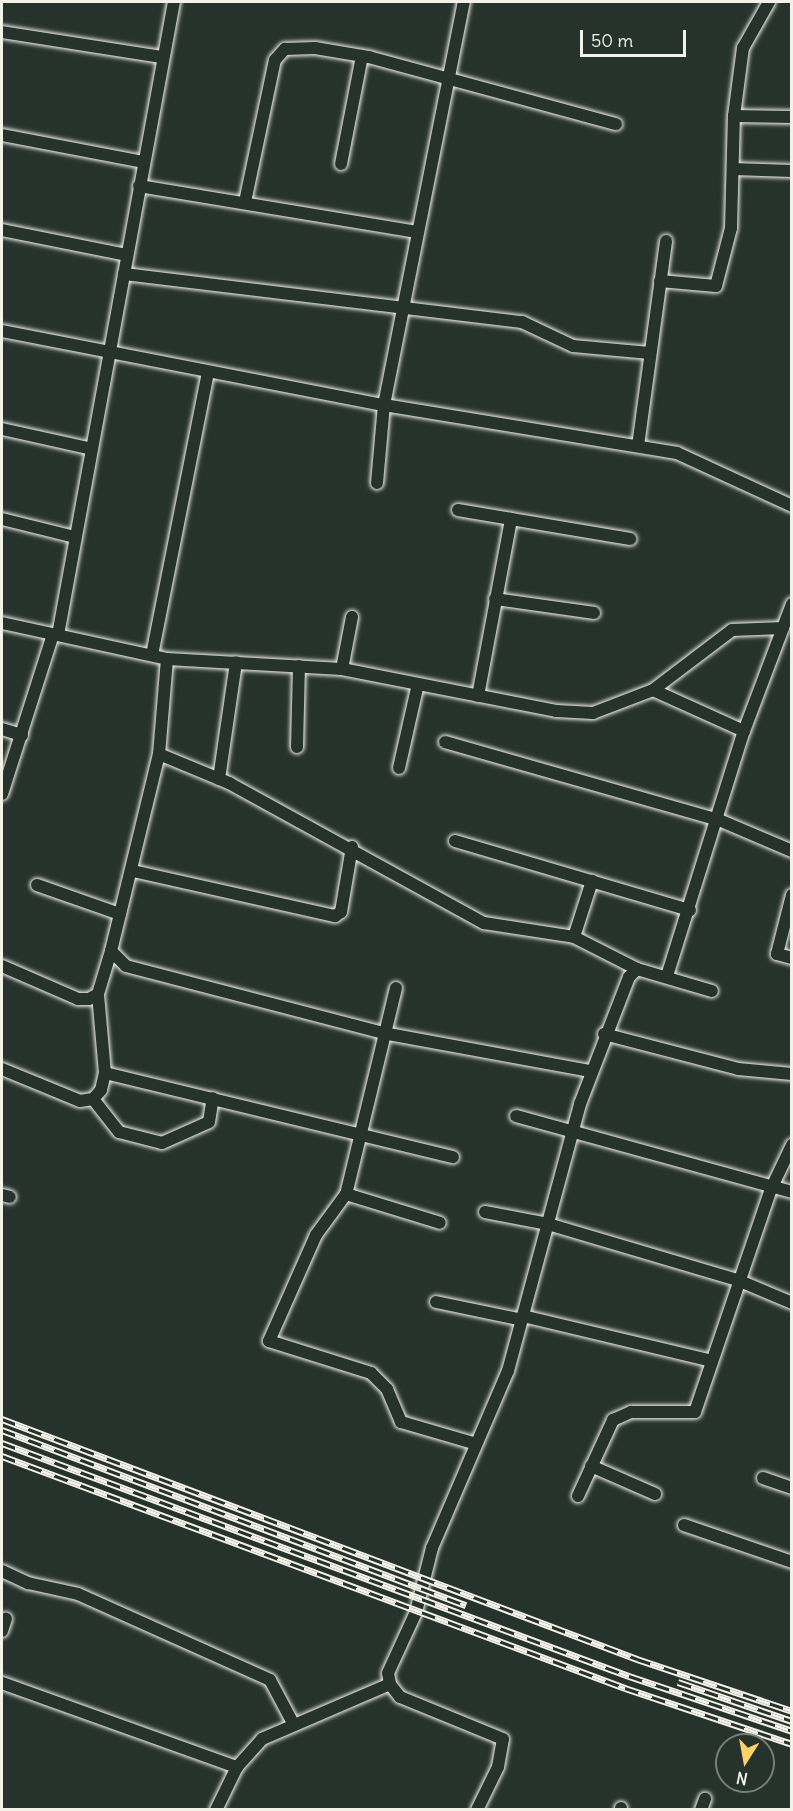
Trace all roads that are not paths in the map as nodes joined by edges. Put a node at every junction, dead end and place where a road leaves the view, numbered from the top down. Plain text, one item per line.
1 (174, 2) edge
2 (464, 2) edge
3 (769, 2) edge
4 (2, 32) edge
5 (362, 56) junction
6 (162, 57) junction
7 (446, 78) junction
8 (734, 116) junction
9 (792, 117) edge
10 (616, 124) dead end
11 (2, 135) edge
12 (143, 162) junction
13 (341, 164) dead end
14 (733, 169) junction
15 (792, 171) edge
16 (139, 186) junction
17 (245, 202) junction
18 (2, 230) edge
19 (417, 232) junction
20 (666, 241) dead end
21 (127, 255) junction
22 (124, 274) junction
23 (660, 281) junction
24 (406, 309) junction
25 (2, 331) edge
26 (650, 353) junction
27 (110, 354) junction
28 (208, 372) junction
29 (384, 405) junction
30 (2, 429) edge
31 (638, 446) junction
32 (92, 449) junction
33 (377, 483) dead end
34 (792, 506) edge
35 (458, 510) dead end
36 (2, 519) edge
37 (511, 519) junction
38 (75, 537) junction
39 (630, 539) dead end
40 (495, 599) junction
41 (792, 604) edge
42 (594, 613) dead end
43 (352, 617) dead end
44 (2, 623) edge
45 (783, 628) junction
46 (56, 635) junction
47 (778, 642) junction
48 (792, 645) edge
49 (152, 655) junction
50 (166, 659) junction
51 (236, 662) junction
52 (299, 666) junction
53 (342, 669) junction
54 (418, 684) junction
55 (653, 690) junction
56 (478, 696) junction
57 (2, 729) edge
58 (744, 731) junction
59 (22, 735) junction
60 (445, 742) dead end
61 (297, 747) dead end
62 (159, 754) junction
63 (399, 768) dead end
64 (219, 778) junction
65 (2, 794) edge
66 (719, 820) junction
67 (455, 841) dead end
68 (352, 848) junction
69 (792, 851) edge
70 (133, 871) junction
71 (592, 881) junction
72 (37, 885) dead end
73 (792, 895) edge
74 (690, 910) junction
75 (120, 914) junction
76 (574, 937) junction
77 (111, 951) junction
78 (792, 958) edge
79 (2, 966) edge
80 (637, 969) junction
81 (668, 976) junction
82 (396, 988) dead end
83 (712, 991) dead end
84 (98, 994) junction
85 (383, 1034) junction
86 (604, 1034) junction
87 (2, 1069) edge
88 (591, 1071) junction
89 (105, 1073) junction
90 (792, 1074) edge
91 (213, 1098) junction
92 (93, 1099) junction
93 (516, 1116) dead end
94 (573, 1130) junction
95 (360, 1136) junction
96 (792, 1144) edge
97 (453, 1158) dead end
98 (771, 1189) junction
99 (792, 1192) edge
100 (346, 1194) junction
101 (485, 1212) dead end
102 (440, 1223) dead end
103 (548, 1224) junction
104 (740, 1281) junction
105 (436, 1302) dead end
106 (792, 1303) edge
107 (522, 1318) junction
108 (712, 1361) junction
109 (476, 1444) junction
110 (591, 1466) junction
111 (763, 1478) dead end
112 (792, 1488) edge
113 (655, 1494) dead end
114 (578, 1496) dead end
115 (684, 1525) dead end
116 (792, 1562) edge
117 (2, 1571) edge
118 (2, 1683) edge
119 (390, 1684) junction
120 (293, 1723) junction
121 (237, 1767) junction
122 (216, 1809) edge
123 (477, 1809) edge

1 - 6 street
2 - 7 street
3 - 8 street
4 - 6 street
5 - 7 street
5 - 13 street
5 - 17 street
6 - 12 street
7 - 10 street
7 - 19 street
8 - 9 street
8 - 14 street
11 - 12 street
12 - 16 street
14 - 15 street
14 - 23 street
16 - 17 street
16 - 21 street
17 - 19 street
18 - 21 street
19 - 24 street
20 - 23 street
21 - 22 street
22 - 24 street
22 - 27 street
23 - 26 street
24 - 26 street
24 - 29 street
25 - 27 street
26 - 31 street
27 - 28 street
27 - 32 street
28 - 29 street
28 - 49 street
29 - 31 street
29 - 33 street
30 - 32 street
31 - 34 street
32 - 38 street
35 - 37 street
36 - 38 street
37 - 39 street
37 - 40 street
38 - 46 street
40 - 42 street
40 - 56 street
41 - 45 street
43 - 53 street
44 - 46 street
45 - 47 street
45 - 55 street
46 - 49 street
46 - 59 street
47 - 48 street
47 - 58 street
49 - 50 street
50 - 51 street
50 - 62 street
51 - 52 street
51 - 64 street
52 - 53 street
52 - 61 street
53 - 54 street
54 - 56 street
54 - 63 street
55 - 56 street
55 - 58 street
57 - 59 street
58 - 66 street
59 - 65 street
60 - 66 street
62 - 64 street
62 - 70 street
64 - 68 street
66 - 69 street
66 - 74 street
67 - 71 street
68 - 70 street
68 - 76 street
70 - 75 street
71 - 74 street
71 - 76 street
72 - 75 street
73 - 78 street
74 - 81 street
75 - 77 street
76 - 80 street
77 - 84 street
77 - 85 street
79 - 84 street
80 - 81 street
80 - 86 street
81 - 83 street
82 - 85 street
84 - 89 street
85 - 88 street
85 - 95 street
86 - 88 street
86 - 90 street
87 - 92 street
88 - 94 street
89 - 91 street
89 - 92 street
91 - 92 street
91 - 95 street
93 - 94 street
94 - 98 street
94 - 103 street
95 - 97 street
95 - 100 street
96 - 98 street
98 - 99 street
98 - 104 street
100 - 102 street
100 - 109 street
101 - 103 street
103 - 104 street
103 - 107 street
104 - 106 street
104 - 108 street
105 - 107 street
107 - 108 street
107 - 109 street
108 - 110 street
109 - 119 street
110 - 113 street
110 - 114 street
111 - 112 street
115 - 116 street
117 - 120 street
118 - 121 street
119 - 120 street
119 - 123 street
120 - 121 street
121 - 122 street

